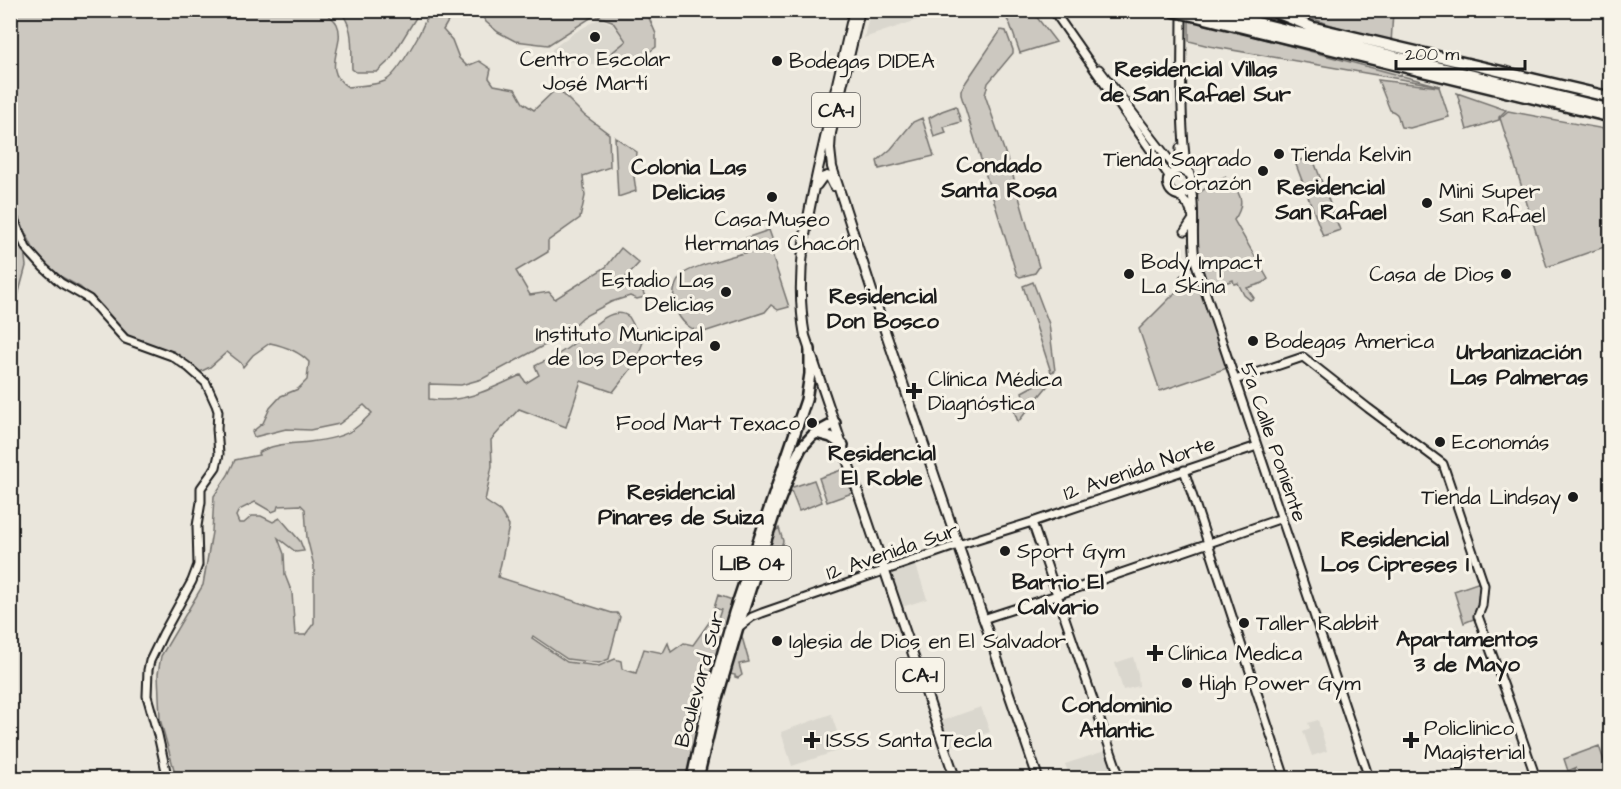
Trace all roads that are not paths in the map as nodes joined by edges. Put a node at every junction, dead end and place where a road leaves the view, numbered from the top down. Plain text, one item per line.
1 (854, 10) edge
2 (860, 10) edge
3 (1053, 10) edge
4 (1058, 10) edge
5 (1159, 10) edge
6 (1180, 10) edge
7 (1206, 10) edge
8 (1270, 10) edge
9 (1170, 11) edge
10 (1316, 28) junction
11 (1389, 55) junction
12 (1611, 97) edge
13 (1611, 109) edge
14 (1611, 117) edge
15 (1180, 145) junction
16 (1165, 155) junction
17 (1177, 170) junction
18 (1189, 174) junction
19 (1169, 176) junction
20 (1191, 188) junction
21 (813, 193) junction
22 (1179, 195) junction
23 (845, 209) junction
24 (10, 210) edge
25 (1193, 218) junction
26 (1185, 231) dead end
27 (1184, 279) dead end
28 (1202, 281) junction
29 (810, 349) junction
30 (1235, 380) junction
31 (836, 423) junction
32 (816, 433) junction
33 (792, 443) junction
34 (843, 445) junction
35 (1257, 446) junction
36 (782, 448) dead end
37 (1184, 470) junction
38 (1282, 518) junction
39 (1032, 522) junction
40 (1207, 544) junction
41 (958, 545) junction
42 (885, 570) junction
43 (1057, 595) junction
44 (746, 603) junction
45 (762, 613) junction
46 (983, 619) junction
47 (738, 627) junction
48 (166, 778) edge
49 (692, 778) edge
50 (698, 778) edge
51 (955, 778) edge
52 (1038, 778) edge
53 (1120, 778) edge
54 (1285, 778) edge
55 (1369, 778) edge
56 (1536, 778) edge

1 - 21 main road, CA-1
2 - 23 main road, CA-1
3 - 19 main road
4 - 16 main road
5 - 9 main road
6 - 15 main road
6 - 18 main road
7 - 11 highway
8 - 10 highway
9 - 14 highway, bridge
10 - 11 highway
10 - 12 highway
11 - 13 highway
15 - 16 main road
15 - 17 main road
16 - 17 main road
17 - 18 main road
17 - 19 main road
18 - 20 main road
19 - 22 main road
20 - 22 main road
20 - 25 main road, 5a Calle Poniente
21 - 23 main road
21 - 29 main road, CA-1
22 - 25 main road
23 - 41 main road, CA-1
24 - 48 main road
25 - 26 main road
25 - 28 main road, 5a Calle Poniente
27 - 28 main road
28 - 30 main road, 5a Calle Poniente
29 - 31 main road, CA-1
29 - 33 highway, Boulevard Sur / LIB 04
30 - 35 main road, 5a Calle Poniente
30 - 56 main road
31 - 32 highway, Boulevard Sur / LIB 04
31 - 34 main road, CA-1
32 - 34 highway
32 - 44 highway, Boulevard Sur / LIB 04
33 - 36 highway
33 - 49 highway, Boulevard Sur / LIB 04
34 - 42 main road, CA-1
35 - 37 main road, 12 Avenida Norte
35 - 38 main road, 5a Calle Poniente
37 - 39 main road, 12 Avenida Norte
37 - 40 main road
38 - 40 main road
38 - 55 main road, 5a Calle Poniente
39 - 41 main road, 12 Avenida Sur
39 - 43 main road
40 - 43 main road
40 - 54 main road
41 - 42 main road, 12 Avenida Sur
41 - 46 main road, CA-1
42 - 45 main road, 12 Avenida Sur
42 - 51 main road, CA-1
43 - 46 main road
43 - 53 main road
44 - 45 main road
44 - 47 highway, Boulevard Sur / LIB 04
45 - 47 main road, 12 Avenida Sur
46 - 52 main road, CA-1
47 - 50 highway, Boulevard Sur / LIB 04

